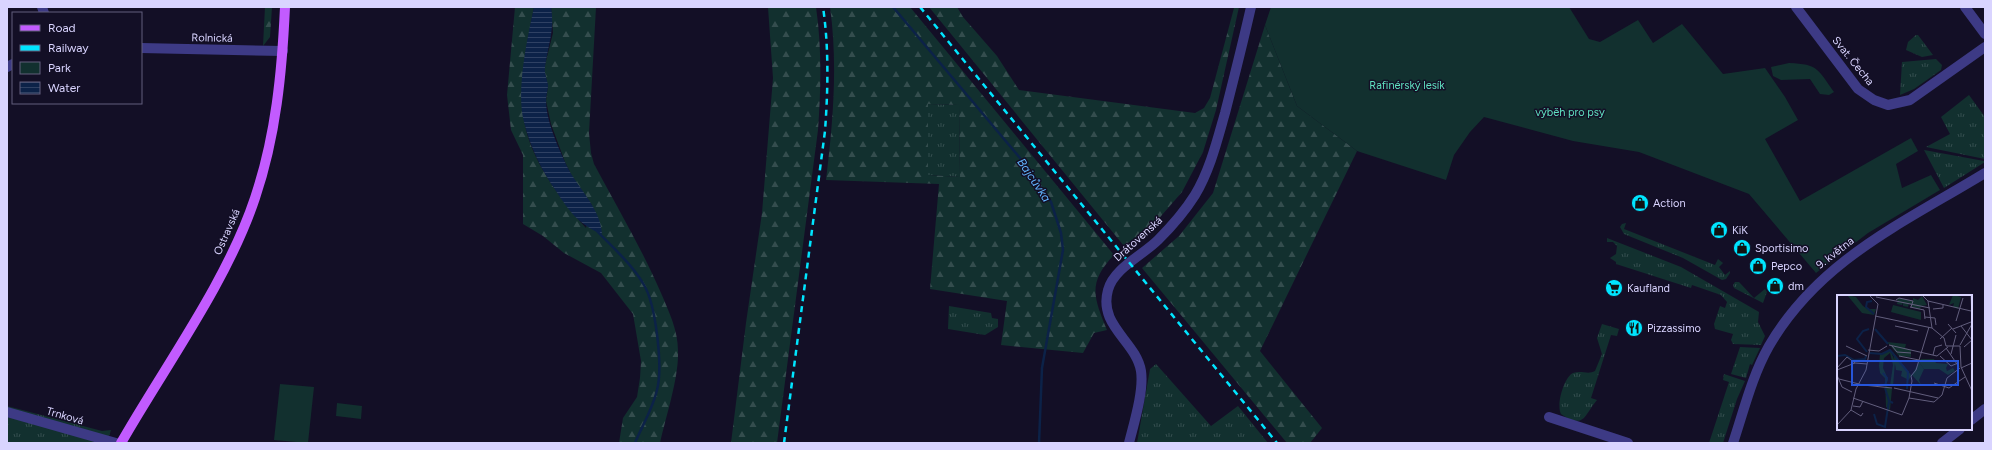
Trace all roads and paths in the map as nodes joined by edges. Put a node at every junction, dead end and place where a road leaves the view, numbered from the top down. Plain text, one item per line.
1 (286, 7) edge
2 (1251, 7) edge
3 (1796, 7) edge
4 (1965, 7) edge
5 (1985, 34) edge
6 (1985, 47) edge
7 (142, 48) edge
8 (283, 51) junction
9 (1985, 173) edge
10 (1985, 409) edge
11 (7, 412) edge
12 (1550, 417) dead end
13 (1972, 419) edge
14 (1959, 430) edge
15 (116, 443) edge
16 (121, 443) edge
17 (1129, 443) edge
18 (1628, 443) edge
19 (1733, 443) edge
20 (1942, 443) edge

1 - 8 main road, Ostravská
2 - 17 street, Drátovenská
3 - 6 street, Svat. Čecha
4 - 5 street
7 - 8 street, Rolnická
8 - 16 main road, Ostravská
9 - 19 street, 9. května
10 - 13 street
11 - 15 street, Trnková
12 - 18 street
14 - 20 street

